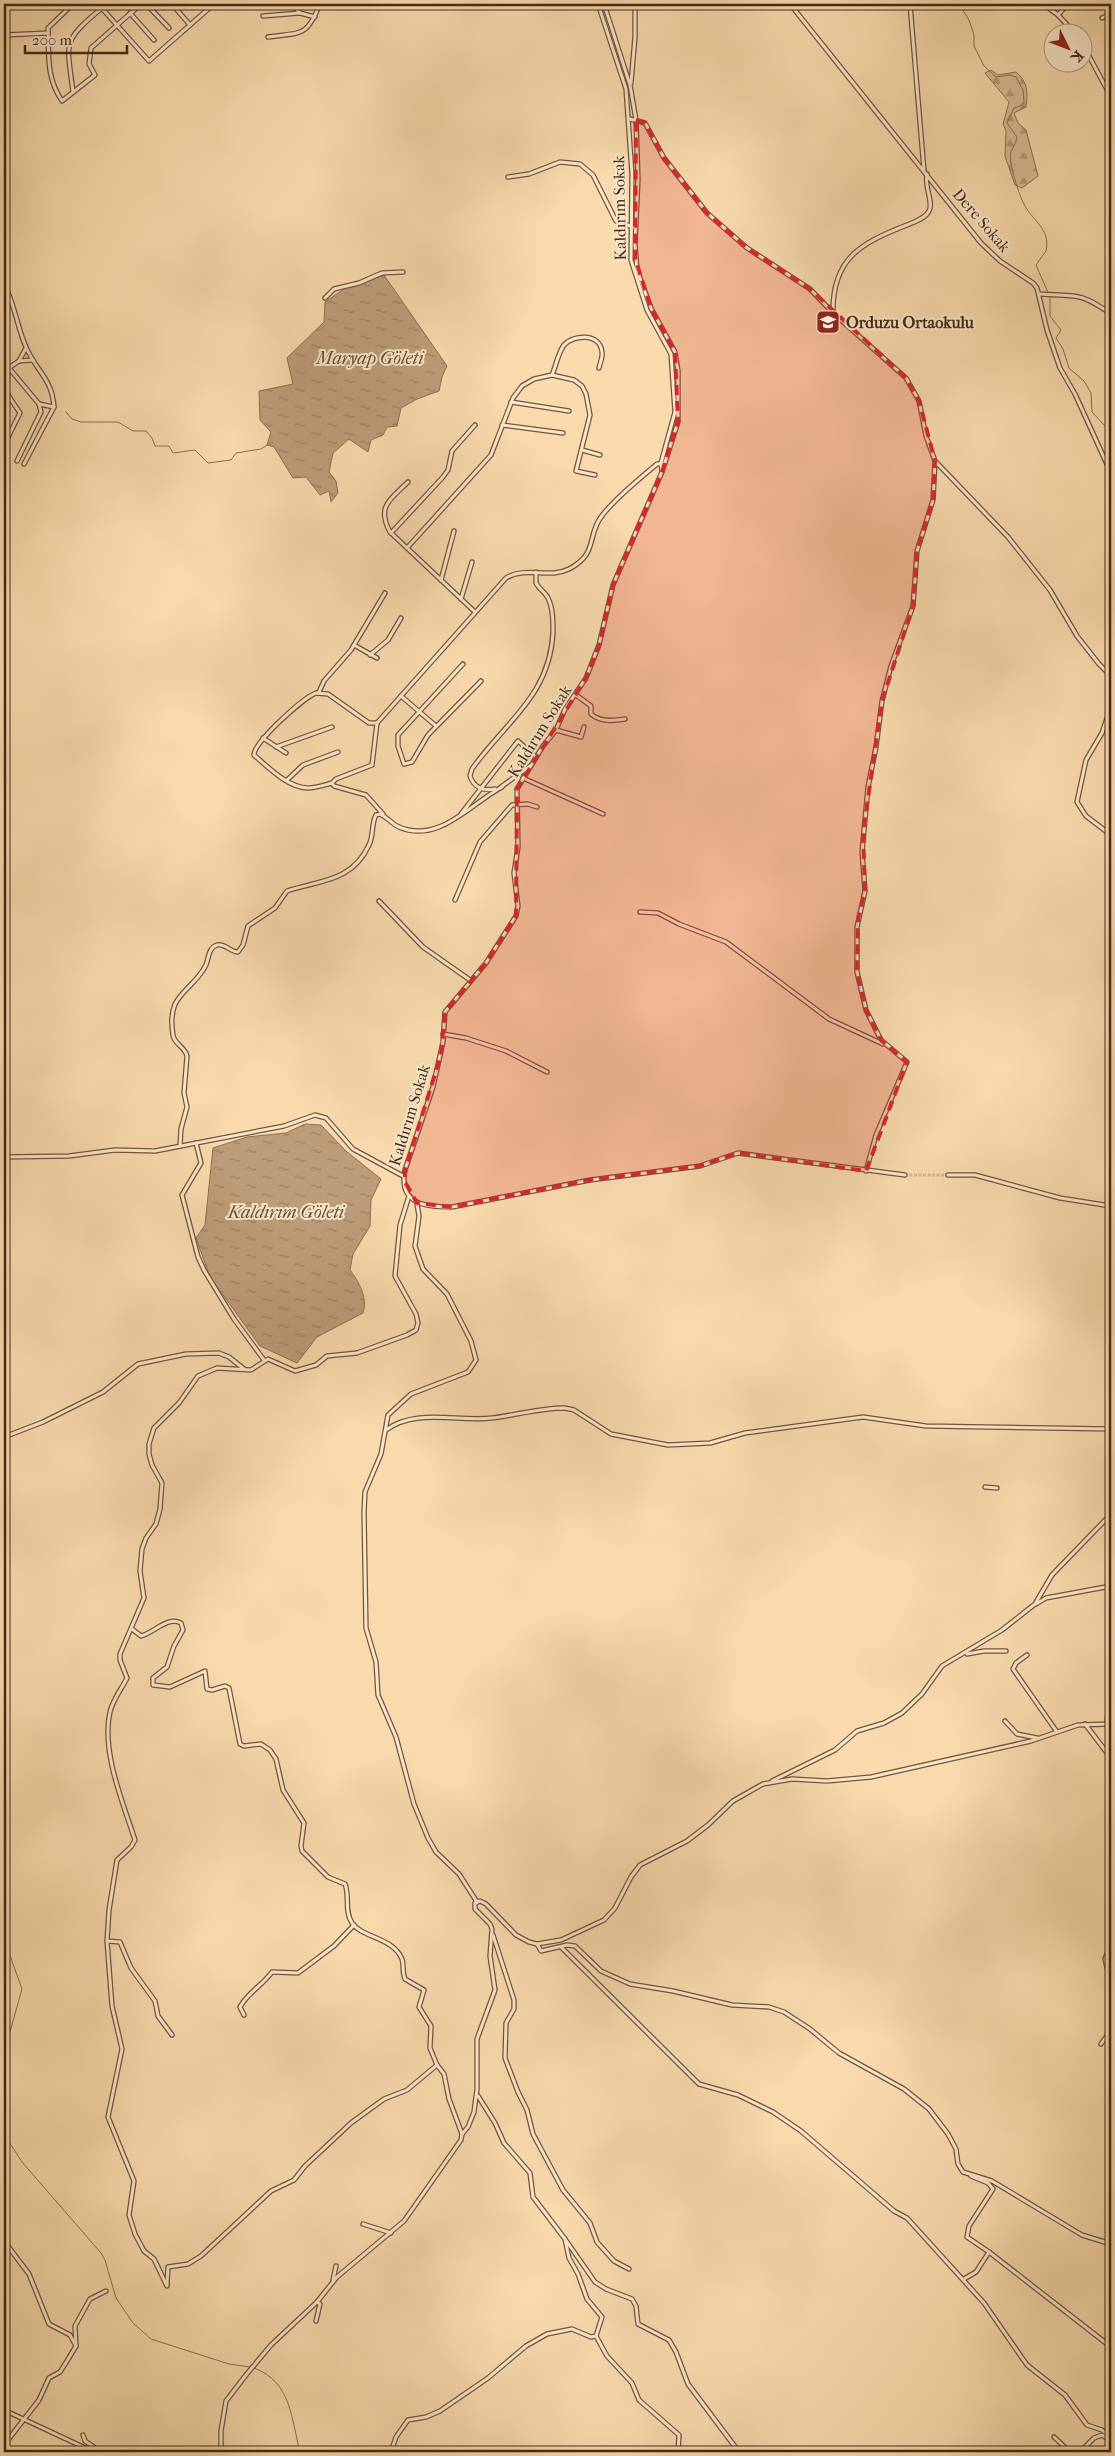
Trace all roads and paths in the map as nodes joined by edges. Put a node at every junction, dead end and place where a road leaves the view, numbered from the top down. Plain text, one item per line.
1 (73, 4) edge
2 (98, 4) edge
3 (141, 4) edge
4 (146, 4) edge
5 (172, 4) edge
6 (214, 4) edge
7 (292, 4) edge
8 (320, 4) edge
9 (598, 4) edge
10 (604, 4) edge
11 (635, 4) edge
12 (790, 4) edge
13 (910, 4) edge
14 (1043, 4) edge
15 (1068, 4) edge
16 (1078, 4) edge
17 (1082, 7) dead end
18 (102, 8) junction
19 (300, 13) junction
20 (130, 14) junction
21 (1111, 14) edge
22 (1058, 15) junction
23 (263, 16) dead end
24 (315, 17) junction
25 (1102, 18) dead end
26 (1065, 22) edge
27 (190, 25) junction
28 (116, 26) junction
29 (169, 28) dead end
30 (48, 33) junction
31 (4, 35) edge
32 (268, 37) dead end
33 (154, 40) dead end
34 (1092, 62) edge
35 (630, 84) junction
36 (626, 89) junction
37 (73, 92) junction
38 (1111, 97) edge
39 (630, 119) junction
40 (636, 120) junction
41 (924, 170) junction
42 (927, 174) junction
43 (508, 177) dead end
44 (634, 227) junction
45 (403, 272) dead end
46 (4, 284) edge
47 (1039, 294) junction
48 (325, 298) dead end
49 (833, 313) junction
50 (1111, 314) edge
51 (26, 348) junction
52 (34, 360) junction
53 (19, 361) junction
54 (9, 368) junction
55 (600, 368) dead end
56 (4, 371) edge
57 (552, 375) junction
58 (4, 389) edge
59 (511, 402) junction
60 (39, 404) junction
61 (54, 407) junction
62 (569, 411) dead end
63 (475, 425) dead end
64 (502, 425) junction
65 (563, 433) dead end
66 (5, 443) edge
67 (582, 450) junction
68 (600, 455) dead end
69 (17, 461) dead end
70 (935, 461) junction
71 (663, 463) junction
72 (24, 464) dead end
73 (1111, 472) edge
74 (595, 475) dead end
75 (408, 482) dead end
76 (454, 531) dead end
77 (391, 533) junction
78 (407, 548) junction
79 (472, 562) dead end
80 (536, 572) junction
81 (441, 580) junction
82 (385, 593) dead end
83 (461, 599) junction
84 (475, 612) junction
85 (401, 618) dead end
86 (354, 645) junction
87 (370, 655) junction
88 (377, 658) dead end
89 (1111, 662) edge
90 (463, 664) dead end
91 (1109, 673) edge
92 (480, 681) dead end
93 (319, 692) junction
94 (576, 695) junction
95 (400, 696) junction
96 (419, 712) junction
97 (625, 719) dead end
98 (377, 723) junction
99 (436, 726) junction
100 (332, 727) dead end
101 (584, 727) dead end
102 (556, 730) junction
103 (263, 738) junction
104 (276, 747) junction
105 (338, 752) dead end
106 (286, 753) dead end
107 (536, 757) junction
108 (531, 765) junction
109 (523, 778) junction
110 (288, 780) junction
111 (332, 783) junction
112 (502, 787) junction
113 (481, 788) junction
114 (516, 803) junction
115 (537, 807) dead end
116 (460, 814) junction
117 (603, 814) dead end
118 (386, 817) junction
119 (1111, 836) edge
120 (455, 900) dead end
121 (379, 901) dead end
122 (640, 912) dead end
123 (470, 980) junction
124 (443, 1034) junction
125 (886, 1045) junction
126 (547, 1072) dead end
127 (196, 1143) junction
128 (180, 1146) junction
129 (4, 1157) edge
130 (866, 1171) junction
131 (905, 1175) tunnel mouth
132 (948, 1175) tunnel mouth
133 (404, 1176) junction
134 (409, 1196) junction
135 (417, 1203) junction
136 (1111, 1206) edge
137 (264, 1360) junction
138 (245, 1370) junction
139 (386, 1430) junction
140 (1111, 1430) edge
141 (4, 1437) edge
142 (985, 1486) dead end
143 (997, 1488) dead end
144 (1111, 1514) edge
145 (1111, 1586) edge
146 (1035, 1604) junction
147 (131, 1629) junction
148 (1006, 1651) dead end
149 (964, 1654) junction
150 (1026, 1655) dead end
151 (1111, 1668) edge
152 (1005, 1721) dead end
153 (1084, 1724) junction
154 (1109, 1724) edge
155 (1057, 1732) junction
156 (1039, 1739) junction
157 (1111, 1758) edge
158 (771, 1782) junction
159 (477, 1902) junction
160 (354, 1925) junction
161 (493, 1935) junction
162 (107, 1941) junction
163 (1111, 1943) edge
164 (537, 1944) junction
165 (561, 1947) junction
166 (1111, 1984) edge
167 (244, 2016) dead end
168 (1111, 2030) edge
169 (172, 2035) dead end
170 (1101, 2044) dead end
171 (437, 2065) junction
172 (477, 2096) junction
173 (462, 2134) junction
174 (968, 2175) junction
175 (363, 2224) dead end
176 (391, 2233) junction
177 (565, 2239) junction
178 (4, 2241) edge
179 (1111, 2244) edge
180 (989, 2252) junction
181 (336, 2266) dead end
182 (629, 2269) dead end
183 (964, 2279) junction
184 (333, 2282) junction
185 (106, 2290) dead end
186 (317, 2302) junction
187 (316, 2321) dead end
188 (596, 2336) junction
189 (76, 2346) junction
190 (1111, 2347) edge
191 (4, 2410) edge
192 (24, 2418) junction
193 (83, 2435) dead end
194 (1054, 2436) dead end
195 (1111, 2439) edge
196 (4, 2445) edge
197 (94, 2452) edge
198 (221, 2452) edge
199 (391, 2452) edge
200 (678, 2452) edge
201 (739, 2452) edge
202 (1070, 2452) edge
203 (1080, 2452) edge

1 - 30 street
2 - 18 street
3 - 20 street
4 - 29 street
5 - 27 street
6 - 27 street
7 - 19 street
8 - 24 street
9 - 36 street, Kaldırım Sokak
10 - 35 street
11 - 35 street, Kaldırım Sokak
12 - 41 street, Dere Sokak
13 - 41 street
14 - 22 street
15 - 22 street
16 - 17 street
18 - 28 street
18 - 37 street
19 - 23 street
19 - 24 street
20 - 28 street
20 - 33 street
21 - 25 street
22 - 26 street
24 - 32 street
27 - 28 street
28 - 37 street
30 - 31 street
30 - 37 street
34 - 38 street
35 - 36 street
35 - 40 street, Kaldırım Sokak
36 - 39 street, Kaldırım Sokak
39 - 40 street
39 - 44 street, Kaldırım Sokak
40 - 44 street, Kaldırım Sokak
40 - 49 street
41 - 42 street, Dere Sokak
42 - 47 street, Dere Sokak
42 - 49 street
43 - 44 street
44 - 71 street, Kaldırım Sokak
45 - 48 street
46 - 51 street
47 - 50 street
47 - 73 street
49 - 70 street
51 - 52 street
51 - 53 street
52 - 53 street
52 - 61 street
53 - 54 street
54 - 56 street
54 - 60 street
55 - 57 street
57 - 59 street
57 - 67 street
58 - 66 street
59 - 62 street
59 - 64 street
60 - 61 street
60 - 69 street
61 - 72 street
63 - 77 street
64 - 65 street
64 - 78 street
67 - 68 street
67 - 74 street
70 - 91 street
70 - 125 street
71 - 80 street
71 - 94 street, Kaldırım Sokak
75 - 77 street
76 - 81 street
77 - 78 street
78 - 81 street
79 - 83 street
80 - 84 street
80 - 113 street
81 - 83 street
82 - 86 street
83 - 84 street
84 - 95 street
85 - 87 street
86 - 87 street
86 - 93 street
87 - 88 street
89 - 91 street
90 - 96 street
91 - 119 street
92 - 99 street
93 - 98 street
93 - 103 street
94 - 97 street
94 - 102 street, Kaldırım Sokak
95 - 96 street
95 - 98 street
96 - 99 street
96 - 99 street
98 - 111 street
100 - 104 street
101 - 102 street
102 - 107 street, Kaldırım Sokak
103 - 104 street
103 - 110 street
104 - 106 street
105 - 110 street
107 - 108 street, Kaldırım Sokak
107 - 113 street
108 - 109 street, Kaldırım Sokak
108 - 112 street
109 - 114 street, Kaldırım Sokak
109 - 117 street
110 - 111 street
111 - 118 street
112 - 113 street
112 - 116 street
113 - 116 street
114 - 115 street
114 - 120 street
114 - 123 street, Kaldırım Sokak
116 - 118 street
118 - 128 street
121 - 123 street
122 - 125 street
123 - 124 street, Kaldırım Sokak
124 - 126 street
124 - 133 street, Kaldırım Sokak
125 - 130 street
127 - 128 street
127 - 133 street
127 - 137 street
128 - 129 street
130 - 131 street
130 - 135 street
132 - 136 street
133 - 134 street, Kaldırım Sokak
134 - 135 street
134 - 137 street
135 - 139 street
137 - 138 street
138 - 141 street
138 - 147 street
139 - 140 street
139 - 159 street
142 - 143 street
144 - 146 street
145 - 146 street
146 - 149 street
147 - 160 street
147 - 162 street
148 - 149 street
149 - 158 street
150 - 155 street
151 - 154 street
152 - 156 street
153 - 154 street
153 - 155 street
153 - 157 street
155 - 156 street
156 - 158 street
158 - 164 street
159 - 161 street
159 - 164 street
160 - 167 street
160 - 171 street
161 - 172 street
161 - 182 street
162 - 169 street
162 - 171 street
163 - 166 street
164 - 165 street
165 - 174 street
165 - 183 street
168 - 170 street
171 - 173 street
172 - 173 street
172 - 177 street
173 - 176 street
174 - 179 street
174 - 180 street
175 - 176 street
176 - 184 street
177 - 188 street
177 - 201 street
178 - 189 street
180 - 183 street
180 - 190 street
181 - 184 street
183 - 195 street
184 - 186 street
185 - 189 street
186 - 187 street
186 - 198 street
188 - 199 street
188 - 200 street
189 - 192 street
191 - 192 street
192 - 196 street
192 - 197 street
193 - 197 street
194 - 202 street
195 - 203 street

